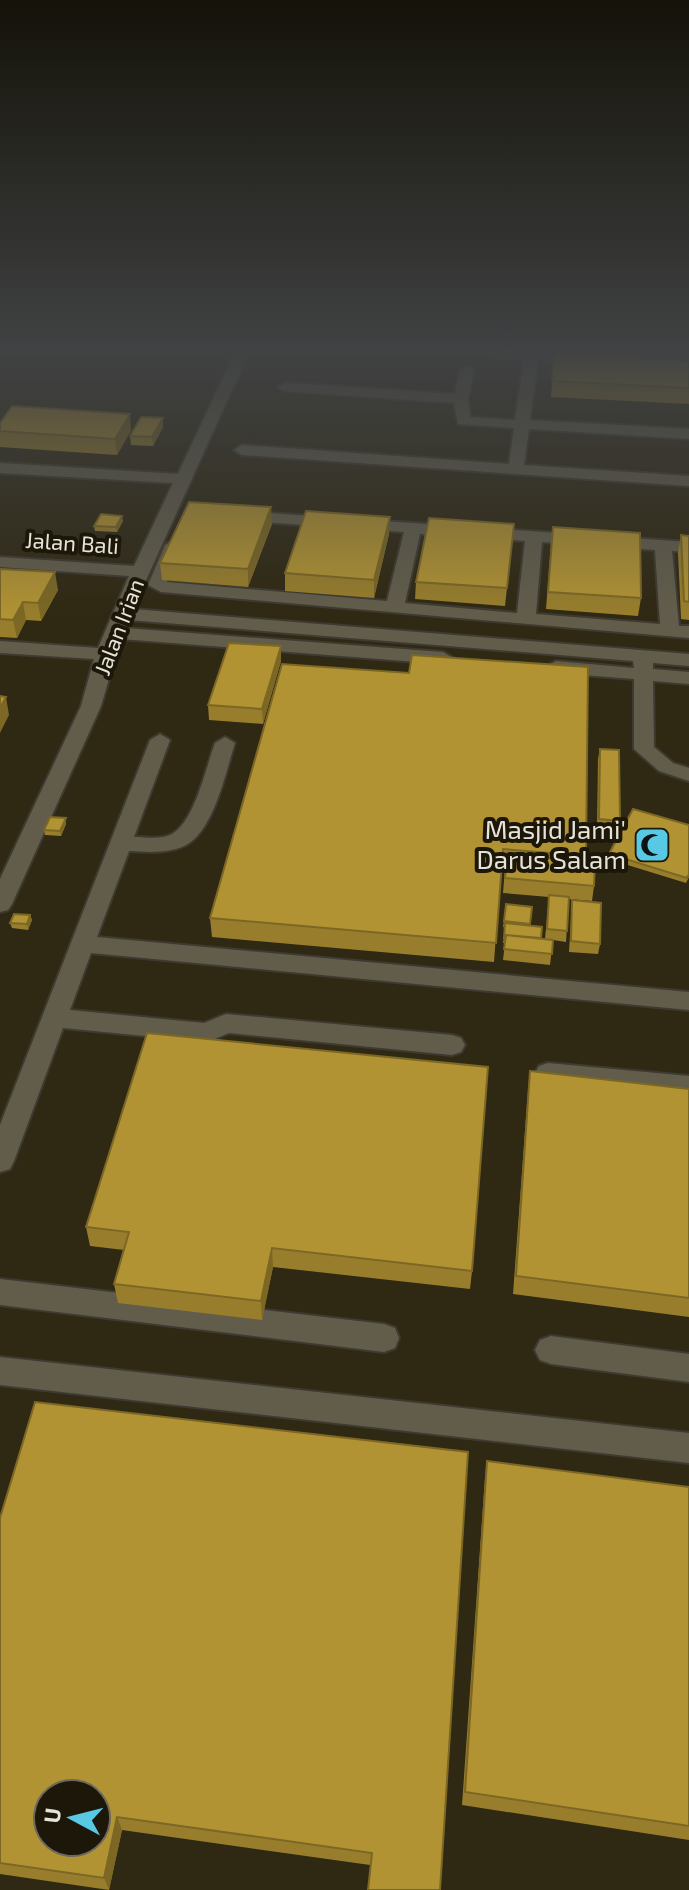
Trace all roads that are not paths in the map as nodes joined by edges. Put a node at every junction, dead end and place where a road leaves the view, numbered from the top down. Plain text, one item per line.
1 (201, 440) edge
2 (520, 440) edge
3 (242, 450) dead end
4 (0, 468) edge
5 (516, 469) junction
6 (183, 479) junction
7 (689, 481) edge
8 (213, 514) edge
9 (413, 528) junction
10 (534, 536) junction
11 (155, 538) junction
12 (663, 545) junction
13 (689, 547) edge
14 (0, 562) edge
15 (140, 572) junction
16 (395, 608) junction
17 (526, 619) junction
18 (118, 624) junction
19 (670, 630) junction
20 (689, 632) edge
21 (0, 647) edge
22 (105, 654) junction
23 (689, 660) edge
24 (643, 665) junction
25 (689, 678) edge
26 (160, 740) dead end
27 (225, 743) dead end
28 (689, 775) edge
29 (121, 843) junction
30 (0, 904) edge
31 (82, 944) junction
32 (689, 1001) edge
33 (55, 1018) junction
34 (452, 1045) dead end
35 (548, 1073) edge
36 (689, 1086) edge
37 (0, 1161) edge
38 (0, 1292) edge
39 (384, 1338) dead end
40 (551, 1350) dead end
41 (689, 1368) edge
42 (0, 1371) edge
43 (689, 1448) edge

1 - 6 lane, Jalan Irian
2 - 5 lane
3 - 5 lane
4 - 6 lane
5 - 7 lane
6 - 11 lane, Jalan Irian
8 - 9 lane
9 - 10 lane
9 - 16 lane
10 - 12 lane
10 - 17 lane
11 - 15 lane, Jalan Irian
11 - 16 lane
12 - 13 lane
12 - 19 lane
14 - 15 lane, Jalan Bali
15 - 18 lane, Jalan Irian
16 - 17 lane
17 - 19 lane
18 - 22 lane, Jalan Irian
18 - 24 lane
19 - 20 lane
21 - 22 lane
22 - 30 lane, Jalan Irian
23 - 24 lane
24 - 25 lane
24 - 28 lane
26 - 29 lane
27 - 29 lane
29 - 31 lane
31 - 32 lane
31 - 33 lane
33 - 34 lane
33 - 37 lane
35 - 36 lane
38 - 39 lane
40 - 41 lane
42 - 43 lane

